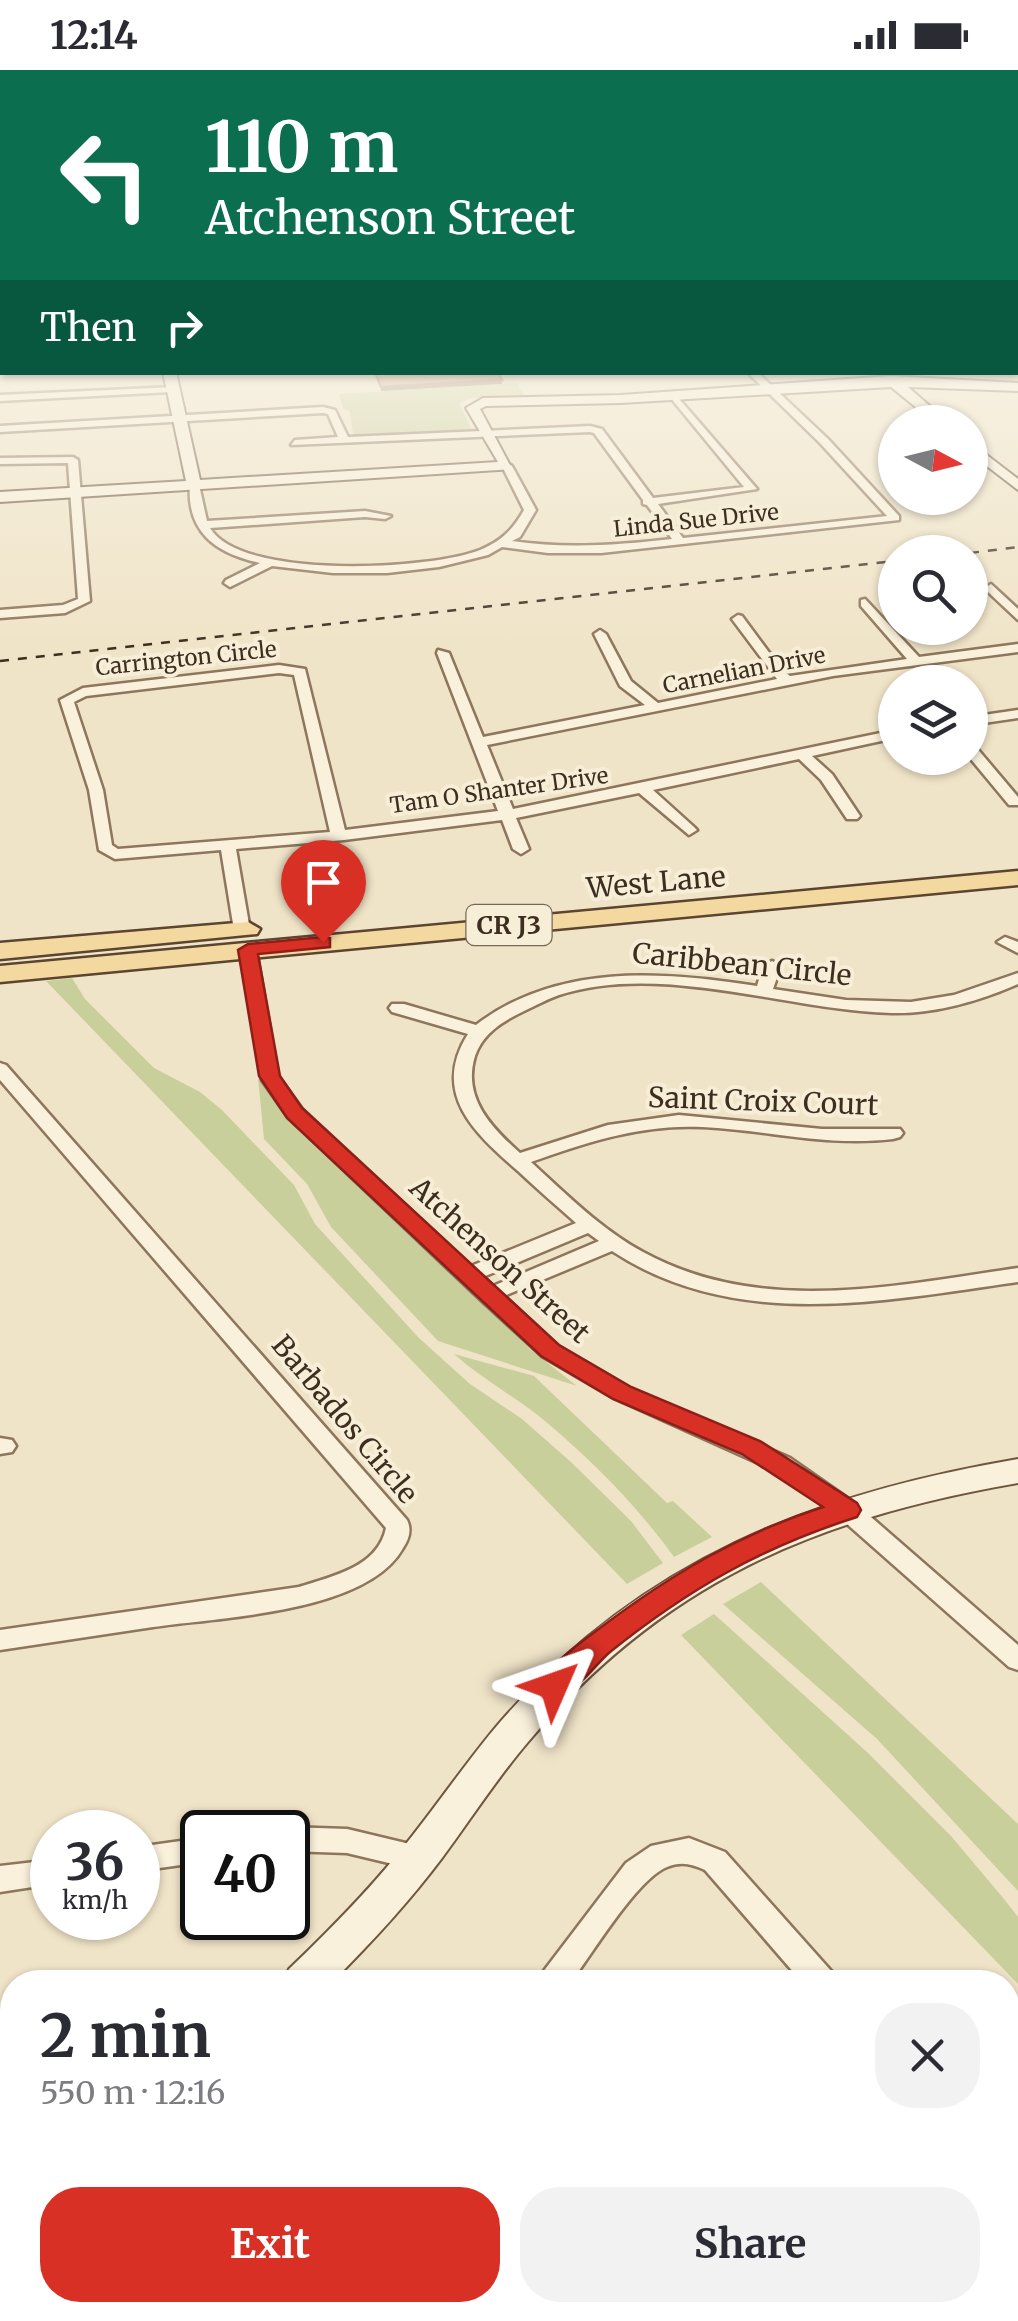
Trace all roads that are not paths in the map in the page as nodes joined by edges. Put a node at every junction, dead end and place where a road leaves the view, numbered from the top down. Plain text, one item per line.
1 (181, 436) edge
2 (342, 436) edge
3 (440, 436) edge
4 (490, 436) edge
5 (598, 436) edge
6 (707, 436) edge
7 (816, 436) edge
8 (344, 440) junction
9 (295, 443) dead end
10 (0, 461) edge
11 (988, 461) edge
12 (507, 466) junction
13 (194, 485) junction
14 (1018, 486) edge
15 (74, 492) junction
16 (0, 497) edge
17 (647, 502) junction
18 (385, 516) dead end
19 (203, 524) junction
20 (680, 542) junction
21 (500, 544) junction
22 (270, 562) junction
23 (230, 583) dead end
24 (991, 588) dead end
25 (865, 603) dead end
26 (0, 614) edge
27 (1018, 616) edge
28 (738, 619) dead end
29 (600, 634) dead end
30 (1018, 648) edge
31 (444, 653) dead end
32 (915, 660) junction
33 (788, 681) junction
34 (658, 708) junction
35 (1018, 714) edge
36 (988, 718) edge
37 (878, 738) edge
38 (480, 742) junction
39 (802, 754) junction
40 (988, 771) edge
41 (644, 790) junction
42 (1014, 802) dead end
43 (506, 815) junction
44 (852, 816) dead end
45 (689, 830) dead end
46 (338, 836) junction
47 (228, 845) junction
48 (521, 849) dead end
49 (105, 850) joint
50 (1018, 860) edge
51 (1018, 878) edge
52 (245, 940) junction
53 (0, 951) edge
54 (772, 966) dead end
55 (0, 974) edge
56 (1018, 978) edge
57 (763, 994) junction
58 (398, 1008) dead end
59 (478, 1032) junction
60 (0, 1069) edge
61 (893, 1133) dead end
62 (517, 1161) junction
63 (593, 1224) junction
64 (616, 1242) junction
65 (468, 1276) junction
66 (1018, 1276) edge
67 (489, 1295) junction
68 (1018, 1471) edge
69 (847, 1510) junction
70 (0, 1640) edge
71 (1018, 1660) edge
72 (310, 1840) edge
73 (418, 1858) junction
74 (30, 1875) edge
75 (0, 1879) edge
76 (316, 1970) edge
77 (563, 1970) edge
78 (810, 1970) edge

1 - 13 street
2 - 8 street
3 - 8 street
4 - 12 street
5 - 17 street
6 - 17 street
7 - 20 street, Linda Sue Drive
8 - 9 street
10 - 15 street
11 - 14 street
12 - 13 street
12 - 21 street
13 - 15 street
13 - 19 street
15 - 16 street
15 - 26 street
17 - 20 street
18 - 19 street
19 - 22 street
20 - 21 street, Linda Sue Drive
21 - 22 street
22 - 23 street
24 - 27 street
25 - 32 street
28 - 33 street
29 - 34 street
30 - 32 street, Carnelian Drive
31 - 38 street
32 - 33 street, Carnelian Drive
33 - 34 street, Carnelian Drive
34 - 38 street, Carnelian Drive
35 - 36 street
37 - 39 street, Tam O Shanter Drive
38 - 43 street
39 - 41 street, Tam O Shanter Drive
39 - 44 street
40 - 42 street
41 - 43 street, Tam O Shanter Drive
41 - 45 street
43 - 46 street, Tam O Shanter Drive
43 - 48 street
46 - 47 street, Tam O Shanter Drive
46 - 49 street, Carrington Circle
47 - 49 street, Tam O Shanter Drive
47 - 52 street, Atchenson Street
50 - 52 main road, West Lane / CR J3
51 - 52 main road, West Lane / CR J3
52 - 53 main road, West Lane / CR J3
52 - 55 main road, West Lane / CR J3
52 - 65 street, Atchenson Street
54 - 57 street
56 - 57 street, Caribbean Circle
57 - 59 street, Caribbean Circle
58 - 59 street
59 - 62 street
60 - 70 street, Barbados Circle
61 - 62 street, Saint Croix Court
62 - 63 street
63 - 64 street
63 - 65 street
64 - 66 street
64 - 67 street
65 - 67 street, Atchenson Street
67 - 69 street, Atchenson Street
68 - 69 street
69 - 71 street, Atchenson Street
69 - 73 street
72 - 73 street
73 - 76 street
74 - 75 street
77 - 78 street

